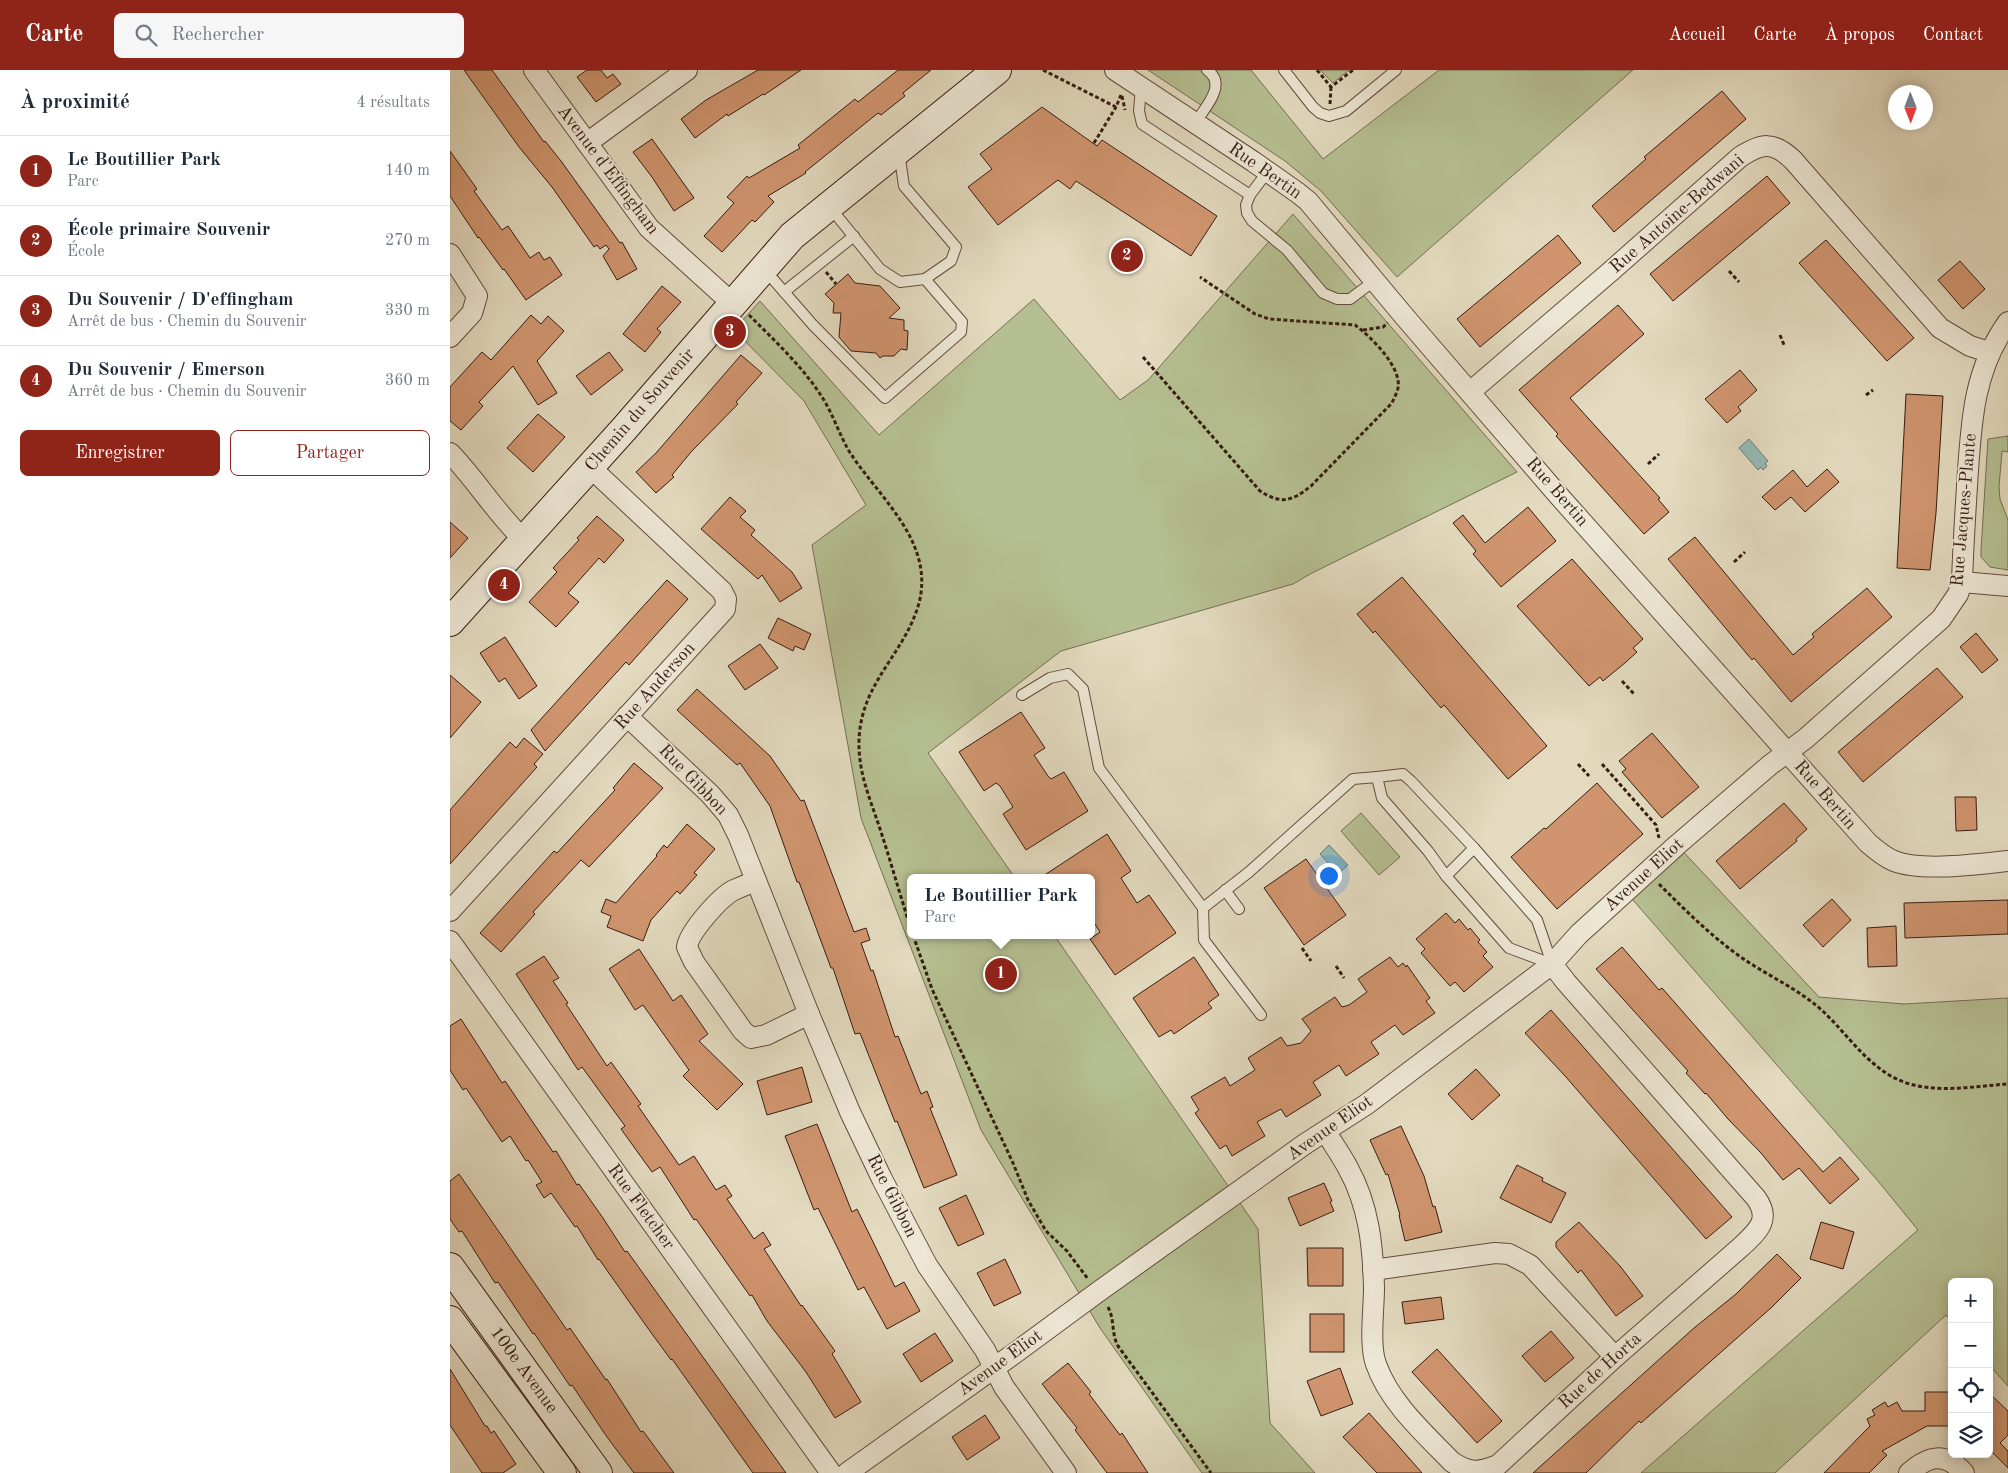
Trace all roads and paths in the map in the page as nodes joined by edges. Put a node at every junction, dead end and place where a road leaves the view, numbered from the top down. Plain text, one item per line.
1 (534, 70) edge
2 (688, 70) edge
3 (998, 70) edge
4 (1044, 70) edge
5 (1115, 70) edge
6 (1207, 70) edge
7 (1284, 70) edge
8 (1317, 70) edge
9 (1352, 70) edge
10 (1396, 70) edge
11 (1131, 90) junction
12 (1116, 107) junction
13 (1195, 123) junction
14 (588, 143) junction
15 (1094, 143) dead end
16 (898, 149) junction
17 (1268, 172) junction
18 (1250, 195) junction
19 (829, 205) junction
20 (854, 236) junction
21 (450, 254) edge
22 (764, 268) junction
23 (822, 268) dead end
24 (1729, 271) dead end
25 (1200, 277) dead end
26 (925, 279) junction
27 (1374, 281) junction
28 (1739, 282) dead end
29 (836, 284) dead end
30 (784, 292) junction
31 (740, 308) junction
32 (1390, 321) dead end
33 (2008, 322) edge
34 (1362, 330) junction
35 (1780, 335) dead end
36 (450, 337) edge
37 (1784, 344) dead end
38 (1989, 352) junction
39 (1143, 357) dead end
40 (1873, 390) dead end
41 (1470, 392) junction
42 (1866, 395) dead end
43 (450, 453) edge
44 (1659, 454) dead end
45 (1648, 464) dead end
46 (590, 467) junction
47 (523, 539) junction
48 (1746, 552) dead end
49 (1734, 562) dead end
50 (1962, 582) junction
51 (2008, 586) edge
52 (450, 622) edge
53 (1622, 681) dead end
54 (1022, 694) dead end
55 (1634, 694) dead end
56 (627, 716) junction
57 (1788, 752) junction
58 (1578, 764) dead end
59 (1602, 764) dead end
60 (1589, 776) dead end
61 (1377, 777) junction
62 (1656, 825) junction
63 (1663, 828) dead end
64 (1660, 841) dead end
65 (1474, 848) junction
66 (2008, 861) edge
67 (1446, 876) junction
68 (756, 881) junction
69 (1659, 884) dead end
70 (1225, 890) junction
71 (1203, 908) junction
72 (1239, 910) dead end
73 (450, 911) edge
74 (907, 916) edge
75 (914, 939) edge
76 (450, 941) edge
77 (1302, 948) dead end
78 (1311, 961) dead end
79 (1552, 964) junction
80 (1336, 966) dead end
81 (1344, 978) dead end
82 (809, 1014) junction
83 (1260, 1015) dead end
84 (2008, 1084) edge
85 (1326, 1132) junction
86 (450, 1267) edge
87 (1374, 1270) junction
88 (1093, 1284) dead end
89 (1107, 1305) dead end
90 (450, 1320) edge
91 (1615, 1356) junction
92 (993, 1368) junction
93 (562, 1473) edge
94 (598, 1473) edge
95 (831, 1473) edge
96 (847, 1473) edge
97 (1066, 1473) edge
98 (1211, 1473) edge
99 (1909, 1473) edge
100 (1964, 1473) edge

1 - 14 street, Avenue d'Effingham
2 - 14 street
3 - 16 street, Chemin du Souvenir
4 - 12 path
5 - 11 street, Rue Bertin
6 - 13 lane
7 - 10 lane
8 - 9 path
11 - 12 path
11 - 13 street, Rue Bertin
11 - 18 lane
12 - 15 path
13 - 17 street, Rue Bertin
14 - 31 street, Avenue d'Effingham
16 - 19 street, Chemin du Souvenir
16 - 26 lane
17 - 18 lane
17 - 27 street, Rue Bertin
18 - 27 lane
19 - 20 lane
19 - 22 street, Chemin du Souvenir
20 - 26 lane
20 - 30 lane
21 - 36 street
22 - 30 lane
22 - 31 street, Chemin du Souvenir
23 - 29 path
24 - 28 path
25 - 34 path
26 - 30 lane
27 - 41 street, Rue Bertin
31 - 46 street, Chemin du Souvenir
31 - 74 path
32 - 34 path
33 - 38 street, Rue Jacques-Plante
34 - 39 path
35 - 37 path
38 - 41 street, Rue Antoine-Bedwani
38 - 50 street, Rue Jacques-Plante
40 - 42 path
41 - 57 street, Rue Bertin
43 - 47 street
44 - 45 path
46 - 47 street, Chemin du Souvenir
46 - 56 street, Rue Anderson
47 - 52 street, Chemin du Souvenir
48 - 49 path
50 - 51 street
50 - 57 street, Rue Jacques-Plante
53 - 55 path
54 - 71 lane
56 - 68 street, Rue Gibbon
56 - 73 street, Rue Anderson
57 - 66 street, Rue Bertin
57 - 79 street, Avenue Eliot
58 - 60 path
59 - 62 path
61 - 65 lane
61 - 67 lane
61 - 70 lane
62 - 63 path
62 - 64 path
65 - 67 lane
65 - 79 lane
67 - 79 lane
68 - 82 street, Rue Gibbon
68 - 82 street
69 - 84 path
70 - 71 lane
70 - 72 lane
71 - 83 lane
75 - 88 path
76 - 95 street, Rue Fletcher
77 - 78 path
79 - 85 street, Avenue Eliot
79 - 91 street, Rue de Horta
80 - 81 path
82 - 92 street, Rue Gibbon
85 - 87 street, Rue de Horta
85 - 92 street, Avenue Eliot
86 - 94 street, 100e Avenue
87 - 91 street
87 - 91 street, Rue de Horta
89 - 98 path
90 - 93 street, 100e Avenue
92 - 96 street, Avenue Eliot
92 - 97 street, Rue Gibbon
99 - 100 street

